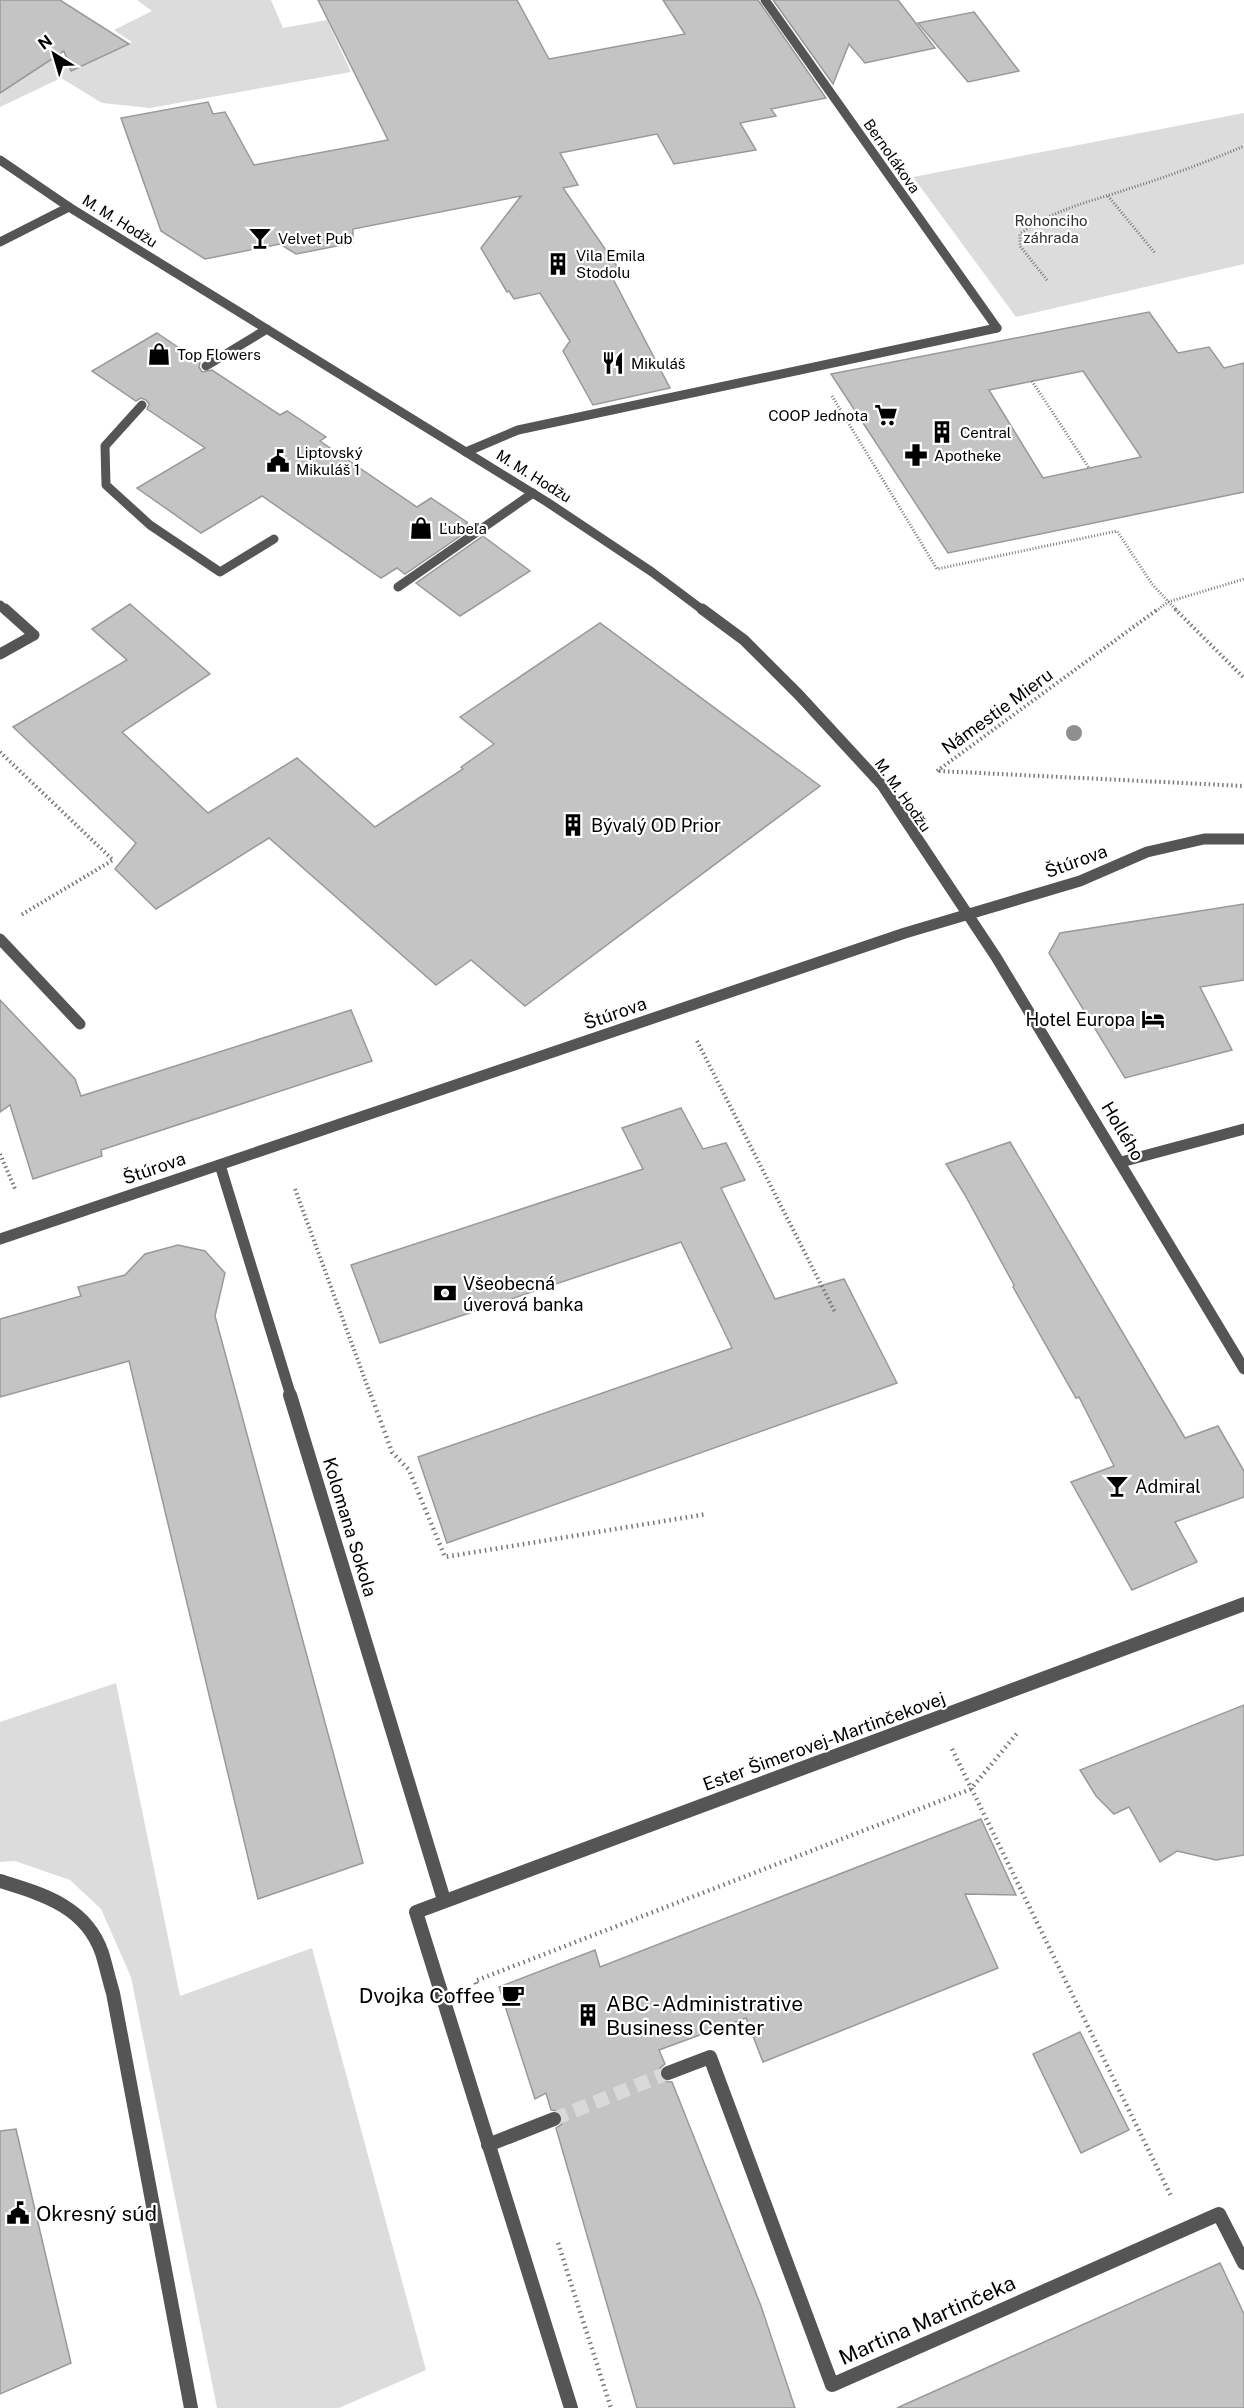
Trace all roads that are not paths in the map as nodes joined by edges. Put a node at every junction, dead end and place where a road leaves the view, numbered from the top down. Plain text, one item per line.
1 (765, 0) edge
2 (0, 160) edge
3 (69, 207) junction
4 (0, 242) edge
5 (267, 329) junction
6 (206, 366) dead end
7 (142, 405) dead end
8 (466, 452) junction
9 (533, 493) junction
10 (274, 539) dead end
11 (398, 587) dead end
12 (0, 605) edge
13 (0, 654) edge
14 (1244, 839) edge
15 (968, 913) junction
16 (0, 939) edge
17 (80, 1024) dead end
18 (1244, 1129) edge
19 (1121, 1162) junction
20 (220, 1165) junction
21 (0, 1239) edge
22 (1244, 1370) edge
23 (1244, 1604) edge
24 (0, 1881) edge
25 (444, 1900) junction
26 (668, 2073) tunnel mouth
27 (554, 2119) tunnel mouth
28 (488, 2145) junction
29 (1244, 2263) edge
30 (191, 2408) edge
31 (571, 2408) edge

1 - 8 street, Bernolákova
2 - 3 street, M. M. Hodžu
3 - 4 street
3 - 5 street, M. M. Hodžu
5 - 6 street
5 - 8 street, M. M. Hodžu
7 - 10 street
8 - 9 street, M. M. Hodžu
9 - 11 street
9 - 15 street, M. M. Hodžu
12 - 13 street
14 - 15 street, Štúrova
15 - 19 street, Hollého
15 - 20 street, Štúrova
16 - 17 street
18 - 19 street
19 - 22 street, Hollého
20 - 21 street, Štúrova
20 - 25 street, Kolomana Sokola
23 - 25 street, Ester Šimerovej-Martinčekovej
24 - 30 street
25 - 28 street, Ester Šimerovej-Martinčekovej
26 - 29 street, Martina Martinčeka
27 - 28 street
28 - 31 street

